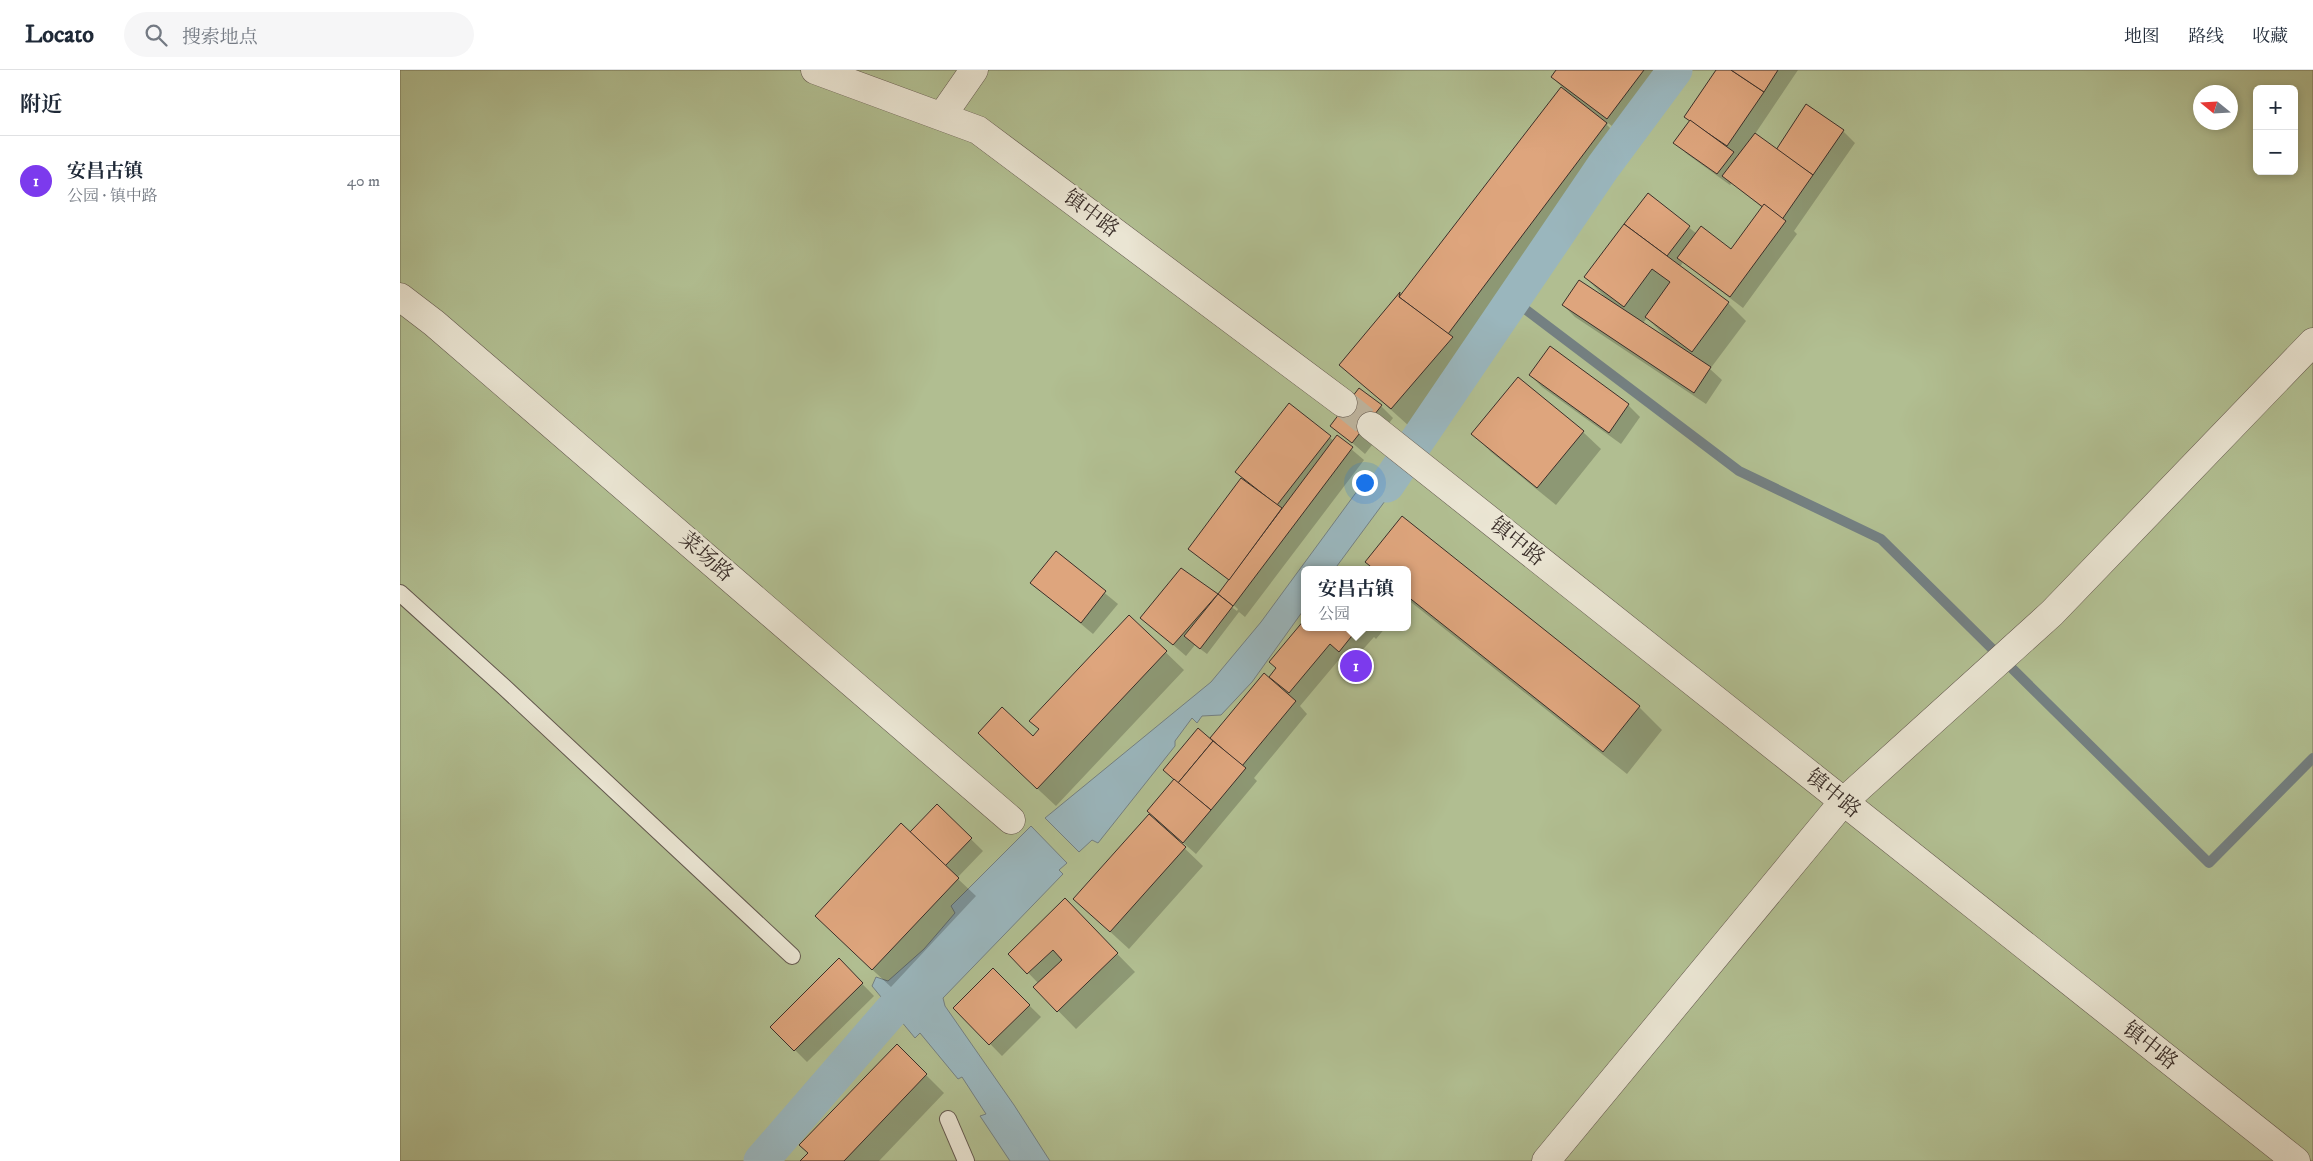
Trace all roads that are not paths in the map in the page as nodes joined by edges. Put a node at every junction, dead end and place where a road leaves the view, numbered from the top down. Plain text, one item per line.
1 (815, 70) edge
2 (974, 70) edge
3 (942, 116) junction
4 (400, 297) edge
5 (2313, 342) edge
6 (1343, 403) tunnel mouth
7 (1371, 426) tunnel mouth
8 (400, 593) edge
9 (1843, 802) junction
10 (1011, 820) dead end
11 (792, 956) dead end
12 (948, 1119) dead end
13 (966, 1161) edge
14 (1546, 1161) edge
15 (2296, 1161) edge

1 - 3 street, 镇中路
2 - 3 street
3 - 6 street, 镇中路
4 - 10 street, 菜场路
5 - 9 street
7 - 9 street, 镇中路
8 - 11 lane
9 - 14 street
9 - 15 street, 镇中路
12 - 13 lane

